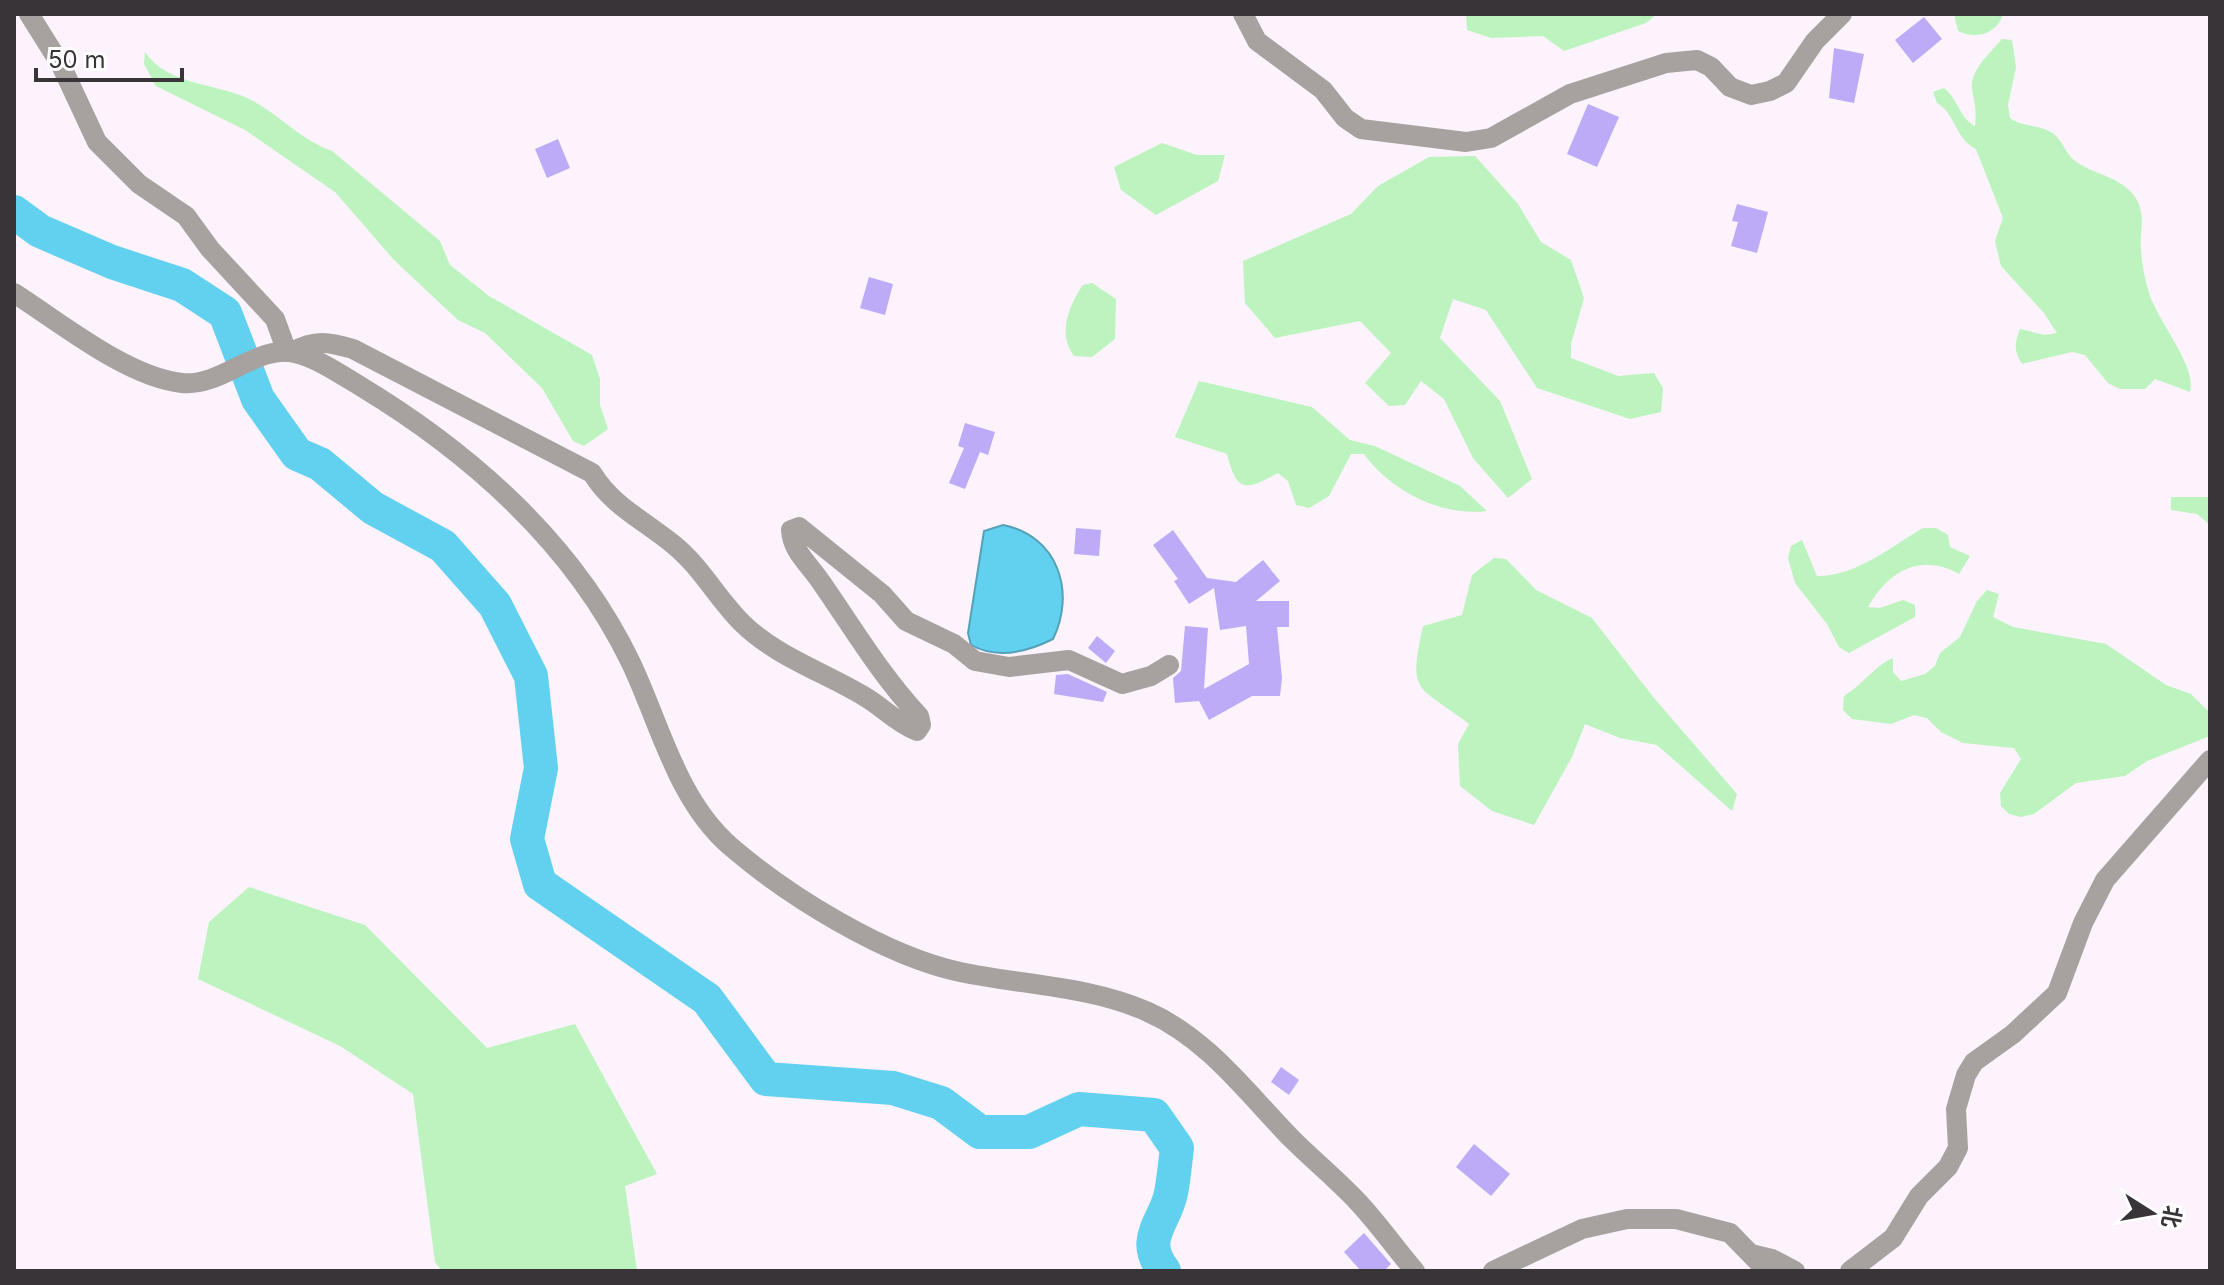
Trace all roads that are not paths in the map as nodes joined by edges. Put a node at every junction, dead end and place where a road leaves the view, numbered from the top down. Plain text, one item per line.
1 (29, 14) edge
2 (1243, 14) edge
3 (1842, 14) edge
4 (14, 293) edge
5 (290, 352) junction
6 (1169, 665) dead end
7 (2210, 760) edge
8 (1751, 1254) junction
9 (1415, 1271) edge
10 (1493, 1271) edge
11 (1767, 1271) edge
12 (1795, 1271) edge
13 (1850, 1271) edge

1 - 5 street
2 - 3 street
4 - 5 street
5 - 6 street
5 - 9 street
7 - 13 street
8 - 10 street
8 - 11 street
8 - 12 street

